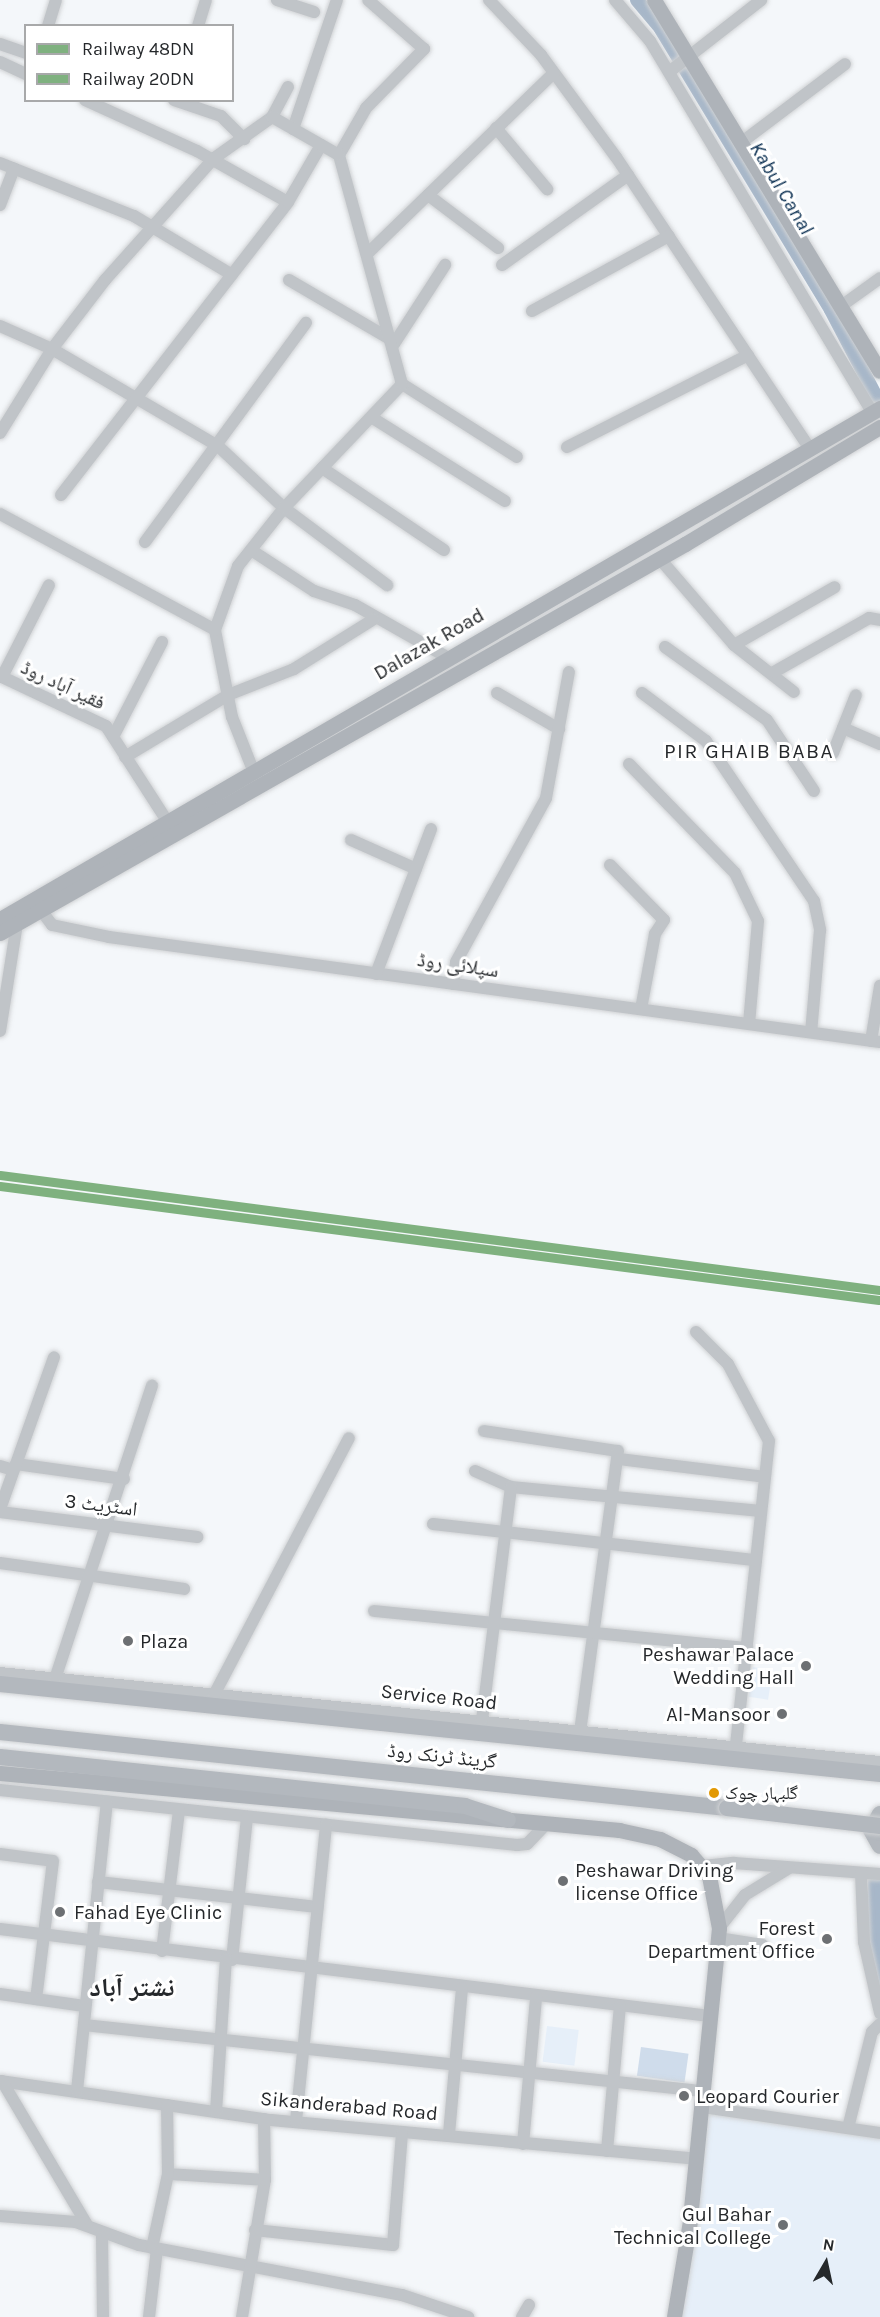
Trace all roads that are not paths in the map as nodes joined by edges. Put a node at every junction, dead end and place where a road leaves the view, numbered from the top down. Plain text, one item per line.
1 (56, 0) edge
2 (206, 0) edge
3 (277, 0) edge
4 (337, 0) edge
5 (368, 0) edge
6 (489, 0) edge
7 (615, 0) edge
8 (654, 0) edge
9 (761, 0) edge
10 (314, 12) dead end
11 (49, 24) edge
12 (199, 24) edge
13 (0, 44) edge
14 (24, 51) edge
15 (692, 56) junction
16 (0, 63) edge
17 (845, 64) dead end
18 (669, 72) junction
19 (24, 73) edge
20 (554, 73) junction
21 (288, 87) dead end
22 (89, 102) edge
23 (178, 102) edge
24 (272, 117) junction
25 (496, 128) junction
26 (292, 129) junction
27 (244, 139) junction
28 (742, 142) junction
29 (321, 145) junction
30 (339, 155) junction
31 (213, 159) junction
32 (0, 163) edge
33 (14, 169) junction
34 (628, 175) junction
35 (546, 189) dead end
36 (428, 195) junction
37 (288, 202) junction
38 (0, 205) edge
39 (153, 227) junction
40 (669, 236) junction
41 (498, 248) dead end
42 (367, 254) junction
43 (445, 265) dead end
44 (502, 265) dead end
45 (232, 275) junction
46 (880, 278) edge
47 (288, 280) dead end
48 (844, 304) junction
49 (532, 311) dead end
50 (306, 323) dead end
51 (0, 326) edge
52 (391, 343) junction
53 (52, 349) junction
54 (748, 356) junction
55 (880, 371) edge
56 (402, 384) junction
57 (136, 399) junction
58 (876, 410) edge
59 (371, 417) junction
60 (2, 425) edge
61 (880, 427) edge
62 (218, 446) junction
63 (567, 447) dead end
64 (809, 448) junction
65 (517, 457) dead end
66 (322, 468) junction
67 (61, 495) dead end
68 (505, 501) dead end
69 (284, 508) junction
70 (0, 514) edge
71 (145, 542) dead end
72 (251, 550) junction
73 (444, 550) dead end
74 (660, 559) junction
75 (49, 585) dead end
76 (387, 585) dead end
77 (835, 587) dead end
78 (374, 619) junction
79 (880, 620) edge
80 (215, 630) junction
81 (162, 642) dead end
82 (734, 645) junction
83 (665, 646) dead end
84 (445, 659) junction
85 (569, 672) dead end
86 (774, 672) junction
87 (452, 675) junction
88 (1, 677) edge
89 (794, 692) dead end
90 (497, 693) dead end
91 (642, 693) dead end
92 (228, 695) junction
93 (856, 695) dead end
94 (843, 728) junction
95 (558, 729) junction
96 (113, 737) junction
97 (880, 744) edge
98 (833, 753) dead end
99 (125, 757) junction
100 (629, 764) dead end
101 (253, 770) junction
102 (232, 791) junction
103 (814, 791) dead end
104 (167, 821) junction
105 (431, 829) dead end
106 (351, 840) dead end
107 (139, 845) junction
108 (610, 865) dead end
109 (416, 869) junction
110 (37, 903) junction
111 (6, 924) edge
112 (376, 974) junction
113 (453, 984) junction
114 (880, 986) edge
115 (641, 1010) junction
116 (749, 1024) junction
117 (0, 1031) edge
118 (811, 1032) junction
119 (876, 1041) edge
120 (696, 1332) dead end
121 (54, 1358) dead end
122 (152, 1386) dead end
123 (484, 1431) dead end
124 (349, 1438) dead end
125 (619, 1459) junction
126 (0, 1466) edge
127 (14, 1467) junction
128 (475, 1471) dead end
129 (765, 1477) junction
130 (124, 1479) junction
131 (511, 1487) junction
132 (614, 1496) junction
133 (0, 1511) edge
134 (761, 1511) junction
135 (433, 1524) dead end
136 (108, 1525) junction
137 (505, 1534) junction
138 (197, 1537) dead end
139 (607, 1543) junction
140 (756, 1560) junction
141 (0, 1563) edge
142 (92, 1575) junction
143 (184, 1589) dead end
144 (374, 1611) dead end
145 (494, 1625) junction
146 (594, 1635) junction
147 (747, 1648) junction
148 (0, 1673) edge
149 (55, 1679) junction
150 (0, 1684) edge
151 (214, 1695) junction
152 (482, 1720) junction
153 (580, 1731) junction
154 (0, 1732) edge
155 (736, 1747) junction
156 (0, 1757) edge
157 (877, 1768) edge
158 (0, 1773) edge
159 (0, 1790) edge
160 (107, 1802) junction
161 (179, 1810) junction
162 (880, 1814) edge
163 (247, 1817) junction
164 (508, 1820) junction
165 (547, 1823) junction
166 (326, 1825) junction
167 (880, 1826) edge
168 (880, 1846) edge
169 (0, 1854) edge
170 (703, 1866) junction
171 (789, 1868) junction
172 (870, 1873) edge
173 (98, 1882) junction
174 (170, 1890) junction
175 (238, 1898) junction
176 (318, 1906) junction
177 (0, 1929) edge
178 (719, 1933) junction
179 (45, 1935) junction
180 (91, 1941) junction
181 (762, 1945) dead end
182 (162, 1951) junction
183 (229, 1960) junction
184 (312, 1970) junction
185 (462, 1989) junction
186 (0, 1994) edge
187 (536, 1997) junction
188 (36, 1999) junction
189 (84, 2006) junction
190 (620, 2006) junction
191 (880, 2013) edge
192 (710, 2016) junction
193 (880, 2024) edge
194 (84, 2025) junction
195 (221, 2041) junction
196 (302, 2050) junction
197 (456, 2066) junction
198 (530, 2074) junction
199 (1, 2081) edge
200 (612, 2082) junction
201 (77, 2091) junction
202 (702, 2099) junction
203 (167, 2105) junction
204 (216, 2112) junction
205 (264, 2119) junction
206 (296, 2121) junction
207 (848, 2128) junction
208 (402, 2133) junction
209 (880, 2133) edge
210 (448, 2134) junction
211 (523, 2144) junction
212 (607, 2151) junction
213 (696, 2159) junction
214 (168, 2174) junction
215 (265, 2180) junction
216 (0, 2216) edge
217 (89, 2228) junction
218 (255, 2230) junction
219 (102, 2235) junction
220 (155, 2248) junction
221 (248, 2267) junction
222 (529, 2305) dead end
223 (440, 2313) edge
224 (103, 2317) edge
225 (149, 2317) edge
226 (242, 2317) edge
227 (468, 2317) edge
228 (522, 2317) edge
229 (674, 2317) edge

1 - 11 street
2 - 12 street
3 - 10 street
4 - 26 street
5 - 30 street
6 - 20 street
7 - 18 street
8 - 15 main road
9 - 15 street
13 - 14 street
15 - 18 street
15 - 28 main road
16 - 19 street
17 - 28 street
18 - 58 street
20 - 25 street
20 - 34 street
21 - 24 street
22 - 31 street
23 - 27 street
24 - 26 street
24 - 27 street
25 - 35 street
25 - 36 street
26 - 29 street
27 - 31 street
28 - 48 main road
29 - 30 street
29 - 37 street
30 - 42 street
31 - 37 street
31 - 39 street
32 - 33 street
33 - 38 street
33 - 39 street
34 - 40 street
34 - 44 street
36 - 41 street
36 - 42 street
37 - 45 street
39 - 45 street
39 - 53 street
40 - 49 street
40 - 54 street
42 - 52 street
43 - 52 street
45 - 57 street
46 - 48 street
47 - 52 street
48 - 55 main road
50 - 62 street
51 - 53 street
52 - 56 street
53 - 57 street
53 - 60 street
54 - 63 street
54 - 64 street
56 - 59 street
56 - 65 street
57 - 62 street
57 - 67 street
58 - 64 main road, Dalazak Road
59 - 66 street
59 - 68 street
61 - 74 main road, Dalazak Road
62 - 69 street
62 - 71 street
64 - 84 main road, Dalazak Road
66 - 69 street
66 - 73 street
69 - 72 street
69 - 76 street
70 - 80 street
72 - 78 street
72 - 80 street
74 - 82 street
74 - 87 main road, Dalazak Road
75 - 88 street
77 - 82 street
78 - 84 street
78 - 92 street
79 - 86 street
80 - 92 street
81 - 96 street
82 - 86 street
83 - 103 street
84 - 87 main road
84 - 101 main road, Dalazak Road
85 - 95 street
86 - 89 street
87 - 102 main road, Dalazak Road
88 - 96 street, فقیر آباد روڈ
90 - 95 street
91 - 118 street
92 - 99 street
92 - 101 street
93 - 94 street
94 - 97 street
94 - 98 street
95 - 113 street
96 - 99 street, فقیر آباد روڈ
99 - 104 street, فقیر آباد روڈ
100 - 116 street
101 - 102 main road, Dalazak Road
102 - 104 main road, Dalazak Road
102 - 107 main road, Dalazak Road
104 - 107 main road, Dalazak Road
105 - 109 street
106 - 109 street
107 - 110 main road, Dalazak Road
108 - 115 street
109 - 112 street
110 - 111 main road, Dalazak Road
110 - 112 street, سپلائی روڈ
111 - 117 street
112 - 113 street, سپلائی روڈ
113 - 115 street, سپلائی روڈ
114 - 119 street
115 - 116 street, سپلائی روڈ
116 - 118 street, سپلائی روڈ
118 - 119 street, سپلائی روڈ
120 - 129 street
121 - 127 street
122 - 130 street
123 - 125 street
124 - 151 street
125 - 129 street
125 - 132 street
126 - 127 street
127 - 130 street
127 - 133 street
128 - 131 street
129 - 134 street
130 - 136 street
131 - 132 street
131 - 137 street
132 - 134 street
132 - 139 street
133 - 136 street, اسٹریٹ 3
134 - 140 street
135 - 137 street
136 - 138 street, اسٹریٹ 3
136 - 142 street
137 - 139 street
137 - 145 street
139 - 140 street
139 - 146 street
140 - 147 street
141 - 142 street
142 - 143 street
142 - 149 street
144 - 145 street
145 - 146 street
145 - 152 street
146 - 147 street
146 - 153 street
147 - 155 street
148 - 149 street, Service Road
149 - 151 street, Service Road
150 - 157 highway, گرینڈ ٹرنک روڈ
151 - 152 street, Service Road
152 - 153 street, Service Road
153 - 155 street, Service Road
154 - 167 highway, گرینڈ ٹرنک روڈ, bridge
155 - 157 street, Service Road
156 - 164 highway
158 - 164 main road
159 - 160 street
160 - 161 street
160 - 173 street
161 - 163 street
161 - 174 street
162 - 168 highway
163 - 166 street
163 - 175 street
164 - 165 main road
165 - 166 street
165 - 170 main road
166 - 176 street
169 - 179 street
170 - 171 street
170 - 178 main road
171 - 172 street
171 - 178 street
172 - 191 street
173 - 174 street
173 - 180 street
174 - 175 street
174 - 182 street
175 - 176 street
175 - 183 street
176 - 184 street
177 - 179 street
178 - 181 street
178 - 192 main road
179 - 180 street
179 - 188 street
180 - 182 street
180 - 189 street
182 - 183 street
183 - 184 street
183 - 195 street
184 - 185 street
184 - 196 street
185 - 187 street
185 - 197 street
186 - 188 street
187 - 190 street
187 - 198 street
188 - 189 street
189 - 194 street
190 - 192 street
190 - 200 street
192 - 202 main road
193 - 207 street
194 - 195 street
194 - 201 street
195 - 196 street
195 - 204 street
196 - 197 street
196 - 206 street
197 - 198 street
197 - 210 street
198 - 200 street
198 - 211 street
199 - 201 street, Sikanderabad Road
199 - 217 street
200 - 202 street
200 - 212 street
201 - 203 street, Sikanderabad Road
202 - 207 street
202 - 213 main road
203 - 204 street, Sikanderabad Road
203 - 214 street
204 - 205 street, Sikanderabad Road
205 - 206 street, Sikanderabad Road
205 - 215 street
206 - 208 street, Sikanderabad Road
207 - 209 street
208 - 210 street, Sikanderabad Road
208 - 218 street
210 - 211 street, Sikanderabad Road
211 - 212 street, Sikanderabad Road
212 - 213 street, Sikanderabad Road
213 - 229 main road
214 - 215 street
214 - 220 street
215 - 218 street
216 - 217 street
217 - 219 street
218 - 221 street
219 - 220 street
219 - 224 street
220 - 221 street
220 - 225 street
221 - 223 street
221 - 226 street
222 - 228 street
223 - 227 street

